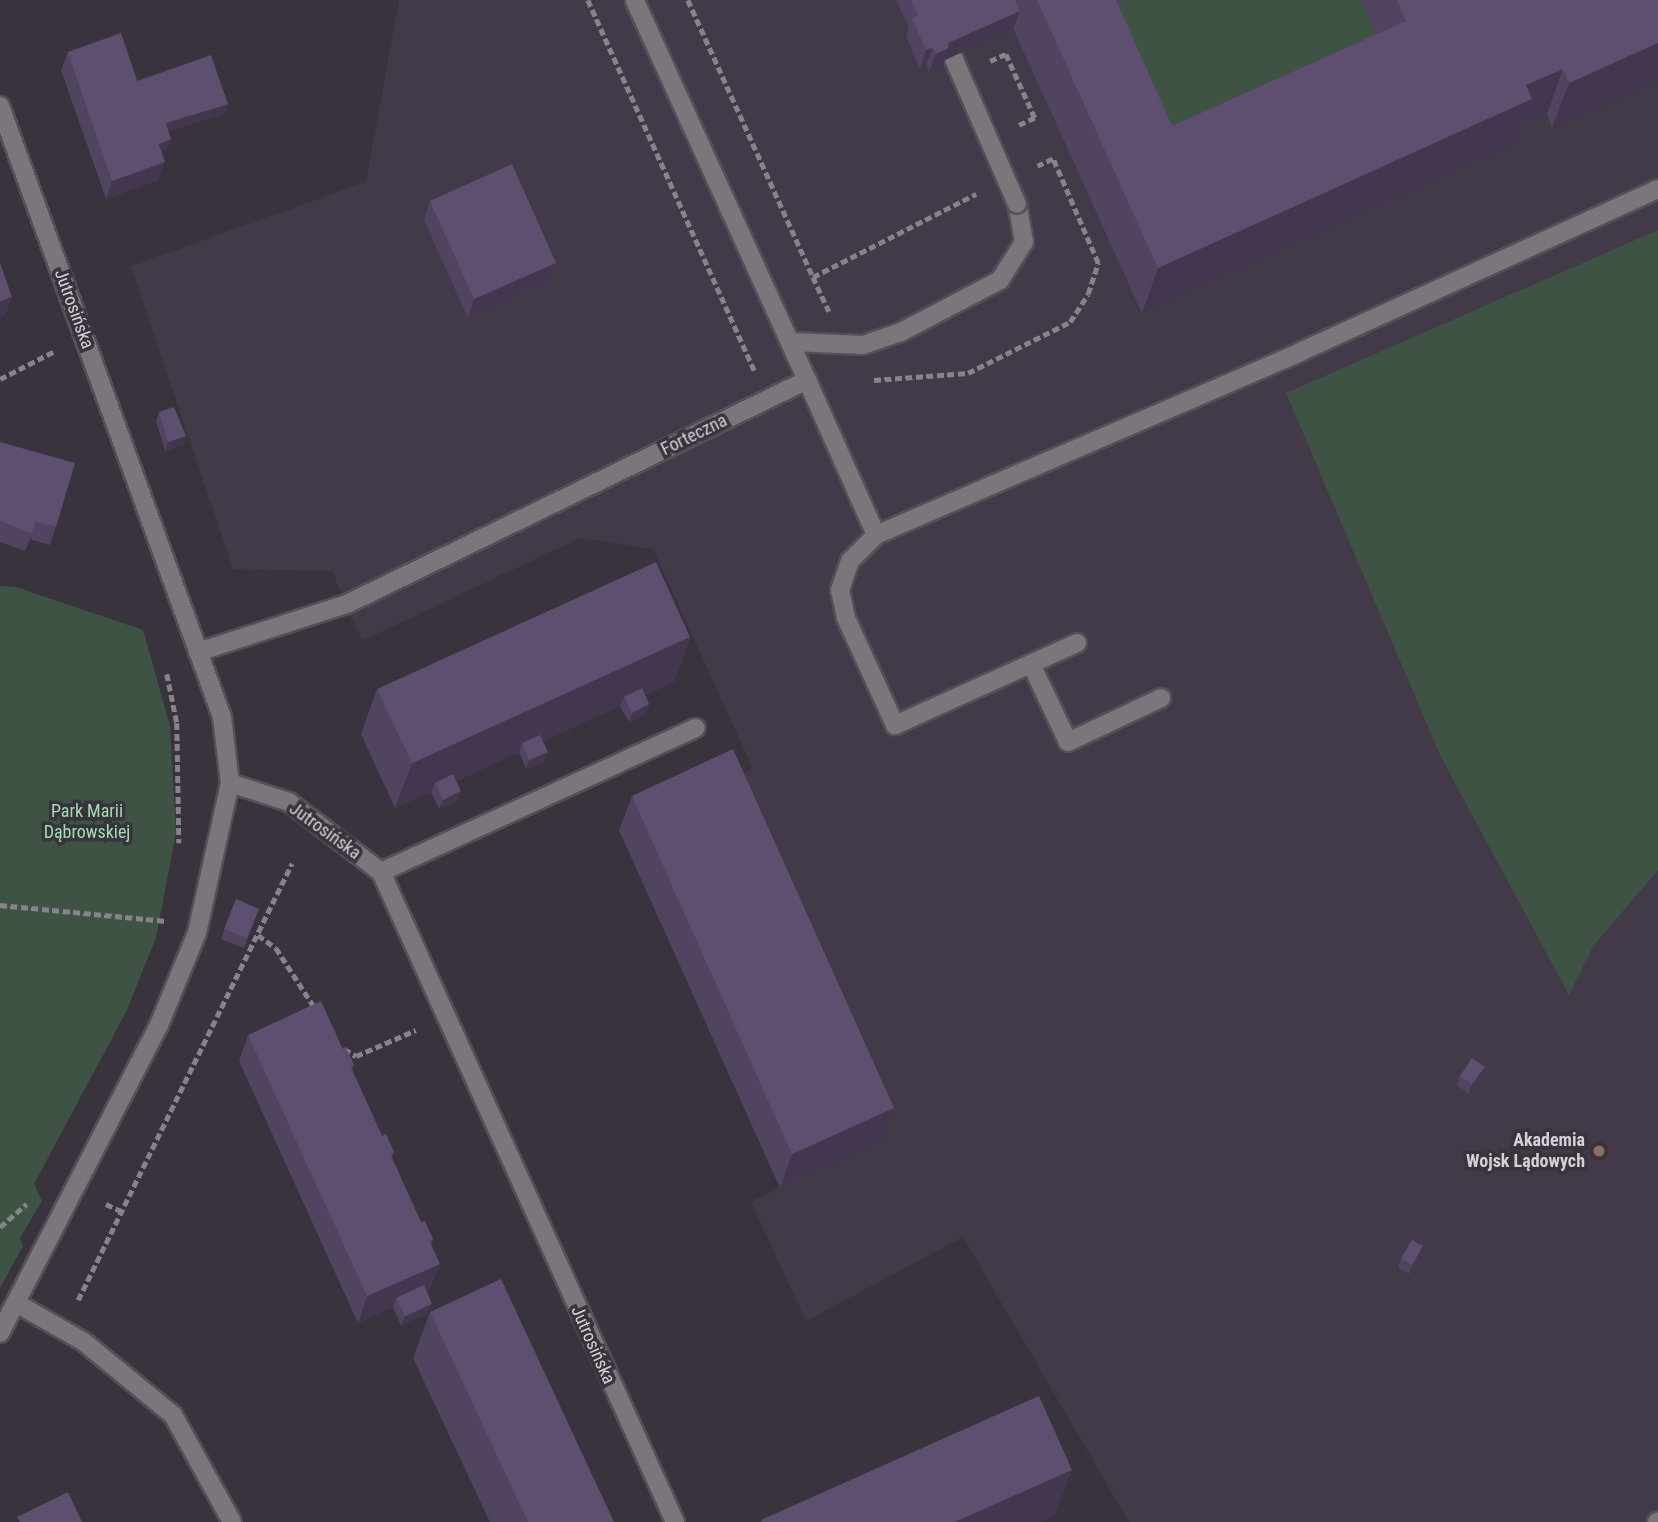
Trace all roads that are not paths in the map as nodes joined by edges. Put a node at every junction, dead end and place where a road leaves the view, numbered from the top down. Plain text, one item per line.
1 (635, 0) edge
2 (953, 57) edge
3 (0, 106) edge
4 (1658, 189) edge
5 (792, 342) junction
6 (807, 380) junction
7 (876, 535) junction
8 (1077, 643) dead end
9 (198, 652) junction
10 (1031, 664) junction
11 (1161, 698) dead end
12 (695, 728) dead end
13 (230, 783) junction
14 (381, 872) junction
15 (16, 1303) junction
16 (0, 1333) edge
17 (232, 1522) edge
18 (675, 1522) edge

1 - 5 street
2 - 5 street, bridge
3 - 9 street, Jutrosińska
4 - 7 street
5 - 6 street
6 - 7 street
6 - 9 street, Forteczna
7 - 10 street
8 - 10 street
9 - 13 street, Jutrosińska
10 - 11 street
12 - 14 street
13 - 14 street, Jutrosińska
13 - 15 street
14 - 18 street, Jutrosińska
15 - 16 street
15 - 17 street

